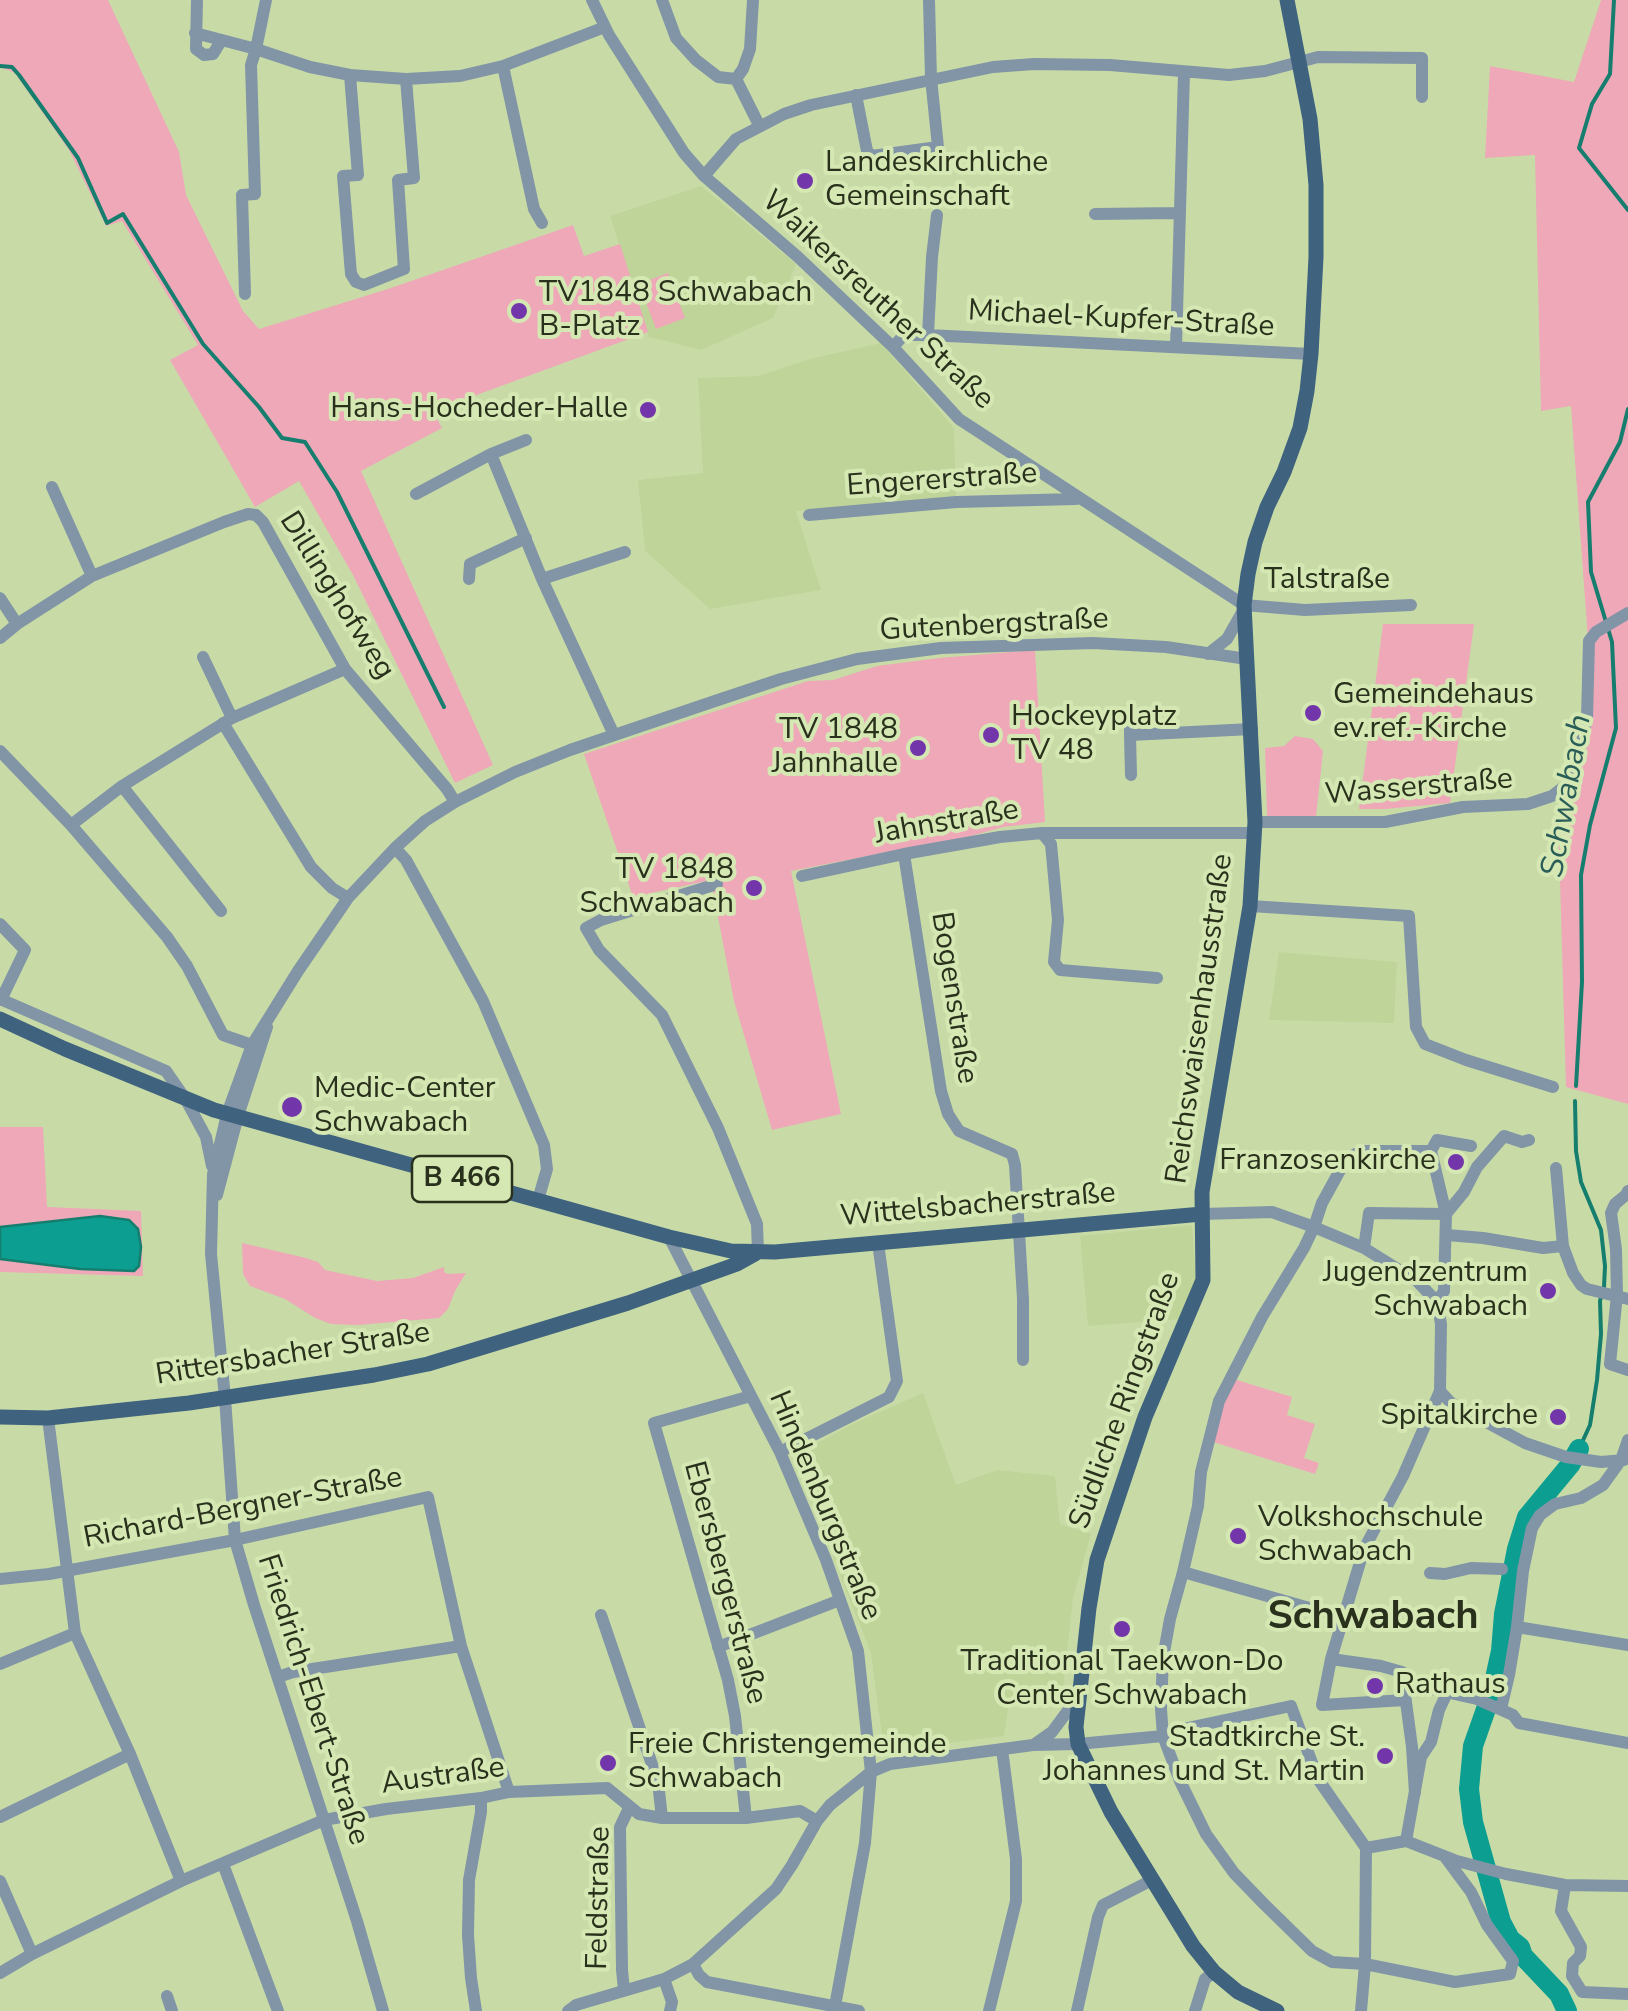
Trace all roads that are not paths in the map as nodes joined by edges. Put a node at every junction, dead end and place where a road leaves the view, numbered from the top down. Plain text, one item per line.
1 (197, 0) edge
2 (266, 0) edge
3 (592, 0) edge
4 (662, 0) edge
5 (753, 0) edge
6 (929, 0) edge
7 (1287, 0) edge
8 (605, 26) junction
9 (256, 49) junction
10 (1298, 62) junction
11 (503, 66) junction
12 (1184, 73) junction
13 (350, 75) junction
14 (931, 78) junction
15 (406, 79) junction
16 (736, 79) junction
17 (856, 96) junction
18 (1422, 98) dead end
19 (759, 125) junction
20 (704, 176) junction
21 (1179, 213) junction
22 (1095, 214) dead end
23 (936, 215) dead end
24 (542, 223) dead end
25 (245, 294) dead end
26 (928, 335) junction
27 (893, 347) junction
28 (1176, 347) junction
29 (1311, 354) junction
30 (526, 440) dead end
31 (491, 454) junction
32 (52, 487) dead end
33 (416, 494) dead end
34 (1079, 499) junction
35 (809, 515) dead end
36 (526, 538) junction
37 (625, 552) dead end
38 (92, 576) junction
39 (469, 578) dead end
40 (542, 579) junction
41 (0, 598) edge
42 (1410, 605) dead end
43 (1244, 607) junction
44 (1628, 614) edge
45 (17, 624) junction
46 (0, 638) edge
47 (1208, 654) junction
48 (203, 657) dead end
49 (1247, 659) junction
50 (345, 669) junction
51 (227, 720) junction
52 (1252, 729) junction
53 (614, 735) junction
54 (0, 751) edge
55 (1131, 775) dead end
56 (122, 786) junction
57 (455, 802) junction
58 (70, 825) junction
59 (1254, 828) junction
60 (1042, 833) junction
61 (395, 848) junction
62 (904, 854) junction
63 (802, 876) dead end
64 (717, 884) dead end
65 (348, 898) junction
66 (1250, 906) junction
67 (221, 911) dead end
68 (0, 924) edge
69 (1158, 978) dead end
70 (1, 999) edge
71 (0, 1019) edge
72 (269, 1020) junction
73 (252, 1045) junction
74 (1553, 1087) dead end
75 (186, 1100) junction
76 (232, 1115) junction
77 (1529, 1140) dead end
78 (1470, 1146) dead end
79 (1431, 1151) junction
80 (1556, 1168) dead end
81 (213, 1174) junction
82 (1627, 1194) edge
83 (538, 1200) junction
84 (213, 1207) junction
85 (1202, 1214) junction
86 (1446, 1214) junction
87 (1314, 1227) junction
88 (1018, 1231) junction
89 (1447, 1235) junction
90 (669, 1237) junction
91 (878, 1243) junction
92 (1563, 1246) junction
93 (1364, 1248) junction
94 (758, 1252) junction
95 (690, 1279) junction
96 (1619, 1296) edge
97 (1438, 1302) junction
98 (1024, 1360) dead end
99 (1628, 1370) edge
100 (1440, 1391) junction
101 (751, 1396) junction
102 (225, 1398) junction
103 (0, 1417) edge
104 (48, 1418) junction
105 (1628, 1440) edge
106 (780, 1452) junction
107 (1625, 1460) edge
108 (235, 1540) junction
109 (1502, 1569) dead end
110 (68, 1570) junction
111 (1183, 1572) junction
112 (1430, 1574) dead end
113 (0, 1579) edge
114 (840, 1600) junction
115 (1328, 1613) dead end
116 (601, 1615) dead end
117 (1517, 1627) junction
118 (74, 1632) junction
119 (1628, 1644) edge
120 (461, 1646) junction
121 (718, 1647) junction
122 (1331, 1659) junction
123 (0, 1664) edge
124 (278, 1676) junction
125 (1404, 1683) junction
126 (1446, 1693) junction
127 (1080, 1695) junction
128 (1404, 1700) junction
129 (1498, 1707) junction
130 (1163, 1736) junction
131 (1628, 1743) edge
132 (1078, 1744) junction
133 (1033, 1745) junction
134 (1002, 1748) junction
135 (130, 1754) junction
136 (871, 1772) junction
137 (509, 1792) junction
138 (1414, 1793) junction
139 (481, 1798) junction
140 (629, 1808) junction
141 (0, 1817) edge
142 (662, 1818) junction
143 (746, 1818) junction
144 (324, 1820) junction
145 (816, 1820) junction
146 (1406, 1841) junction
147 (1366, 1848) junction
148 (1452, 1859) junction
149 (224, 1864) junction
150 (1152, 1880) junction
151 (0, 1881) edge
152 (181, 1881) junction
153 (1565, 1885) junction
154 (1628, 1886) edge
155 (32, 1954) junction
156 (693, 1964) junction
157 (1365, 1964) junction
158 (1214, 1972) junction
159 (0, 1974) edge
160 (664, 1979) junction
161 (624, 1990) junction
162 (1628, 1994) edge
163 (167, 1996) dead end
164 (835, 2006) junction
165 (172, 2011) edge
166 (278, 2011) edge
167 (383, 2011) edge
168 (476, 2011) edge
169 (568, 2011) edge
170 (670, 2011) edge
171 (859, 2011) edge
172 (989, 2011) edge
173 (1077, 2011) edge
174 (1195, 2011) edge
175 (1277, 2011) edge
176 (1361, 2011) edge

1 - 9 street
2 - 9 street
3 - 8 street, Waikersreuther Straße
4 - 16 street
5 - 16 street
6 - 14 street
7 - 10 main road, Reichswaisenhausstraße
8 - 11 street
8 - 20 street, Waikersreuther Straße
9 - 13 street
9 - 25 street
10 - 12 street
10 - 18 street
10 - 29 main road, Reichswaisenhausstraße
11 - 15 street
11 - 24 street
12 - 14 street
12 - 21 street
13 - 15 street
13 - 15 street
14 - 17 street
14 - 17 street
16 - 19 street
17 - 19 street
19 - 20 street
20 - 27 street, Waikersreuther Straße
21 - 22 street
21 - 28 street
23 - 26 street, Michael-Kupfer-Straße
26 - 27 street, Michael-Kupfer-Straße
26 - 28 street, Michael-Kupfer-Straße
27 - 34 street, Waikersreuther Straße
28 - 29 street, Michael-Kupfer-Straße
29 - 43 main road, Reichswaisenhausstraße
30 - 31 street
31 - 33 street
31 - 36 street
32 - 38 street
34 - 35 street, Engererstraße
34 - 43 street, Waikersreuther Straße
36 - 39 street
36 - 40 street
37 - 40 street
38 - 45 street
38 - 50 street, Dillinghofweg
40 - 53 street
41 - 45 street
42 - 43 street, Talstraße
43 - 47 street
43 - 49 main road, Reichswaisenhausstraße
44 - 59 street, Wasserstraße
45 - 46 street
47 - 49 street, Gutenbergstraße
47 - 53 street, Gutenbergstraße
48 - 51 street
49 - 52 main road, Reichswaisenhausstraße
50 - 51 street
50 - 57 street, Dillinghofweg
51 - 56 street
51 - 65 street
52 - 55 street
52 - 59 main road, Reichswaisenhausstraße
53 - 57 street, Gutenbergstraße
54 - 58 street
56 - 58 street
56 - 67 street
57 - 61 street, Gutenbergstraße
58 - 73 street
59 - 60 street, Reichswaisenhausstraße
59 - 66 main road, Reichswaisenhausstraße
60 - 62 street, Jahnstraße
60 - 69 street, Jahnstraße
61 - 65 street, Gutenbergstraße
61 - 83 street
62 - 63 street, Jahnstraße
62 - 88 street, Bogenstraße
64 - 94 street
65 - 72 street, Gutenbergstraße
66 - 74 street
66 - 85 main road, Reichswaisenhausstraße
68 - 70 street
70 - 75 street
71 - 75 main road, B 466
72 - 73 street
72 - 76 street
73 - 76 street
75 - 76 main road, B 466
75 - 81 street
76 - 81 street
76 - 83 main road, B 466
76 - 84 street
77 - 86 street
78 - 79 street
79 - 86 street
79 - 87 street
80 - 92 street
81 - 84 street
82 - 96 street
83 - 90 main road, B 466
84 - 102 street, Friedrich-Ebert-Straße
85 - 87 street
85 - 88 main road, Wittelsbacherstraße / B 466
85 - 127 main road, Südliche Ringstraße
86 - 89 street
86 - 93 street
87 - 93 street
87 - 111 street
88 - 91 main road, Wittelsbacherstraße / B 466
88 - 98 street
89 - 92 street
89 - 97 street
90 - 94 main road, B 466
90 - 95 street, Hindenburgstraße
91 - 94 main road, Wittelsbacherstraße / B 466
91 - 106 street
92 - 96 street
93 - 97 street
94 - 95 main road, Rittersbacher Straße
95 - 101 street, Hindenburgstraße
95 - 102 main road, Rittersbacher Straße
96 - 99 street
97 - 100 street
100 - 107 street
100 - 122 street
101 - 106 street, Hindenburgstraße
101 - 121 street, Ebersbergerstraße
102 - 104 main road, Rittersbacher Straße
102 - 108 street, Friedrich-Ebert-Straße
103 - 104 main road, Rittersbacher Straße
104 - 110 street
105 - 107 street
106 - 114 street, Hindenburgstraße
107 - 117 street
108 - 110 street, Richard-Bergner-Straße
108 - 120 street, Richard-Bergner-Straße
108 - 124 street, Friedrich-Ebert-Straße
109 - 112 street
110 - 113 street, Richard-Bergner-Straße
110 - 118 street
111 - 115 street
111 - 130 street
114 - 121 street
114 - 136 street, Hindenburgstraße
116 - 142 street
117 - 119 street
117 - 129 street
118 - 123 street
118 - 135 street
120 - 124 street
120 - 137 street
121 - 143 street, Ebersbergerstraße
122 - 125 street
122 - 128 street
124 - 144 street, Friedrich-Ebert-Straße
125 - 126 street
125 - 128 street
126 - 129 street
126 - 138 street
127 - 132 main road, Südliche Ringstraße
127 - 133 street
128 - 138 street
129 - 131 street
130 - 132 street
130 - 147 street
130 - 157 street
132 - 133 street
132 - 150 main road, Südliche Ringstraße
133 - 134 street
134 - 136 street
134 - 172 street
135 - 141 street
135 - 152 street
136 - 145 street
136 - 164 street, Hindenburgstraße
137 - 139 street, Austraße
137 - 140 street, Austraße
138 - 146 street
139 - 144 street, Austraße
139 - 168 street
140 - 142 street, Austraße
140 - 161 street, Feldstraße
142 - 143 street, Austraße
143 - 145 street, Austraße
144 - 149 street, Austraße
144 - 167 street, Friedrich-Ebert-Straße
145 - 156 street
146 - 147 street
146 - 148 street
147 - 157 street
148 - 153 street
148 - 157 street
149 - 152 street, Austraße
149 - 166 street
150 - 158 main road, Südliche Ringstraße
150 - 173 street
151 - 155 street
152 - 155 street, Austraße
153 - 154 street
153 - 162 street
155 - 159 street, Austraße
156 - 160 street
156 - 164 street
157 - 176 street
158 - 174 street
158 - 175 main road, Südliche Ringstraße
160 - 161 street
160 - 170 street
161 - 169 street
163 - 165 street
164 - 171 street

